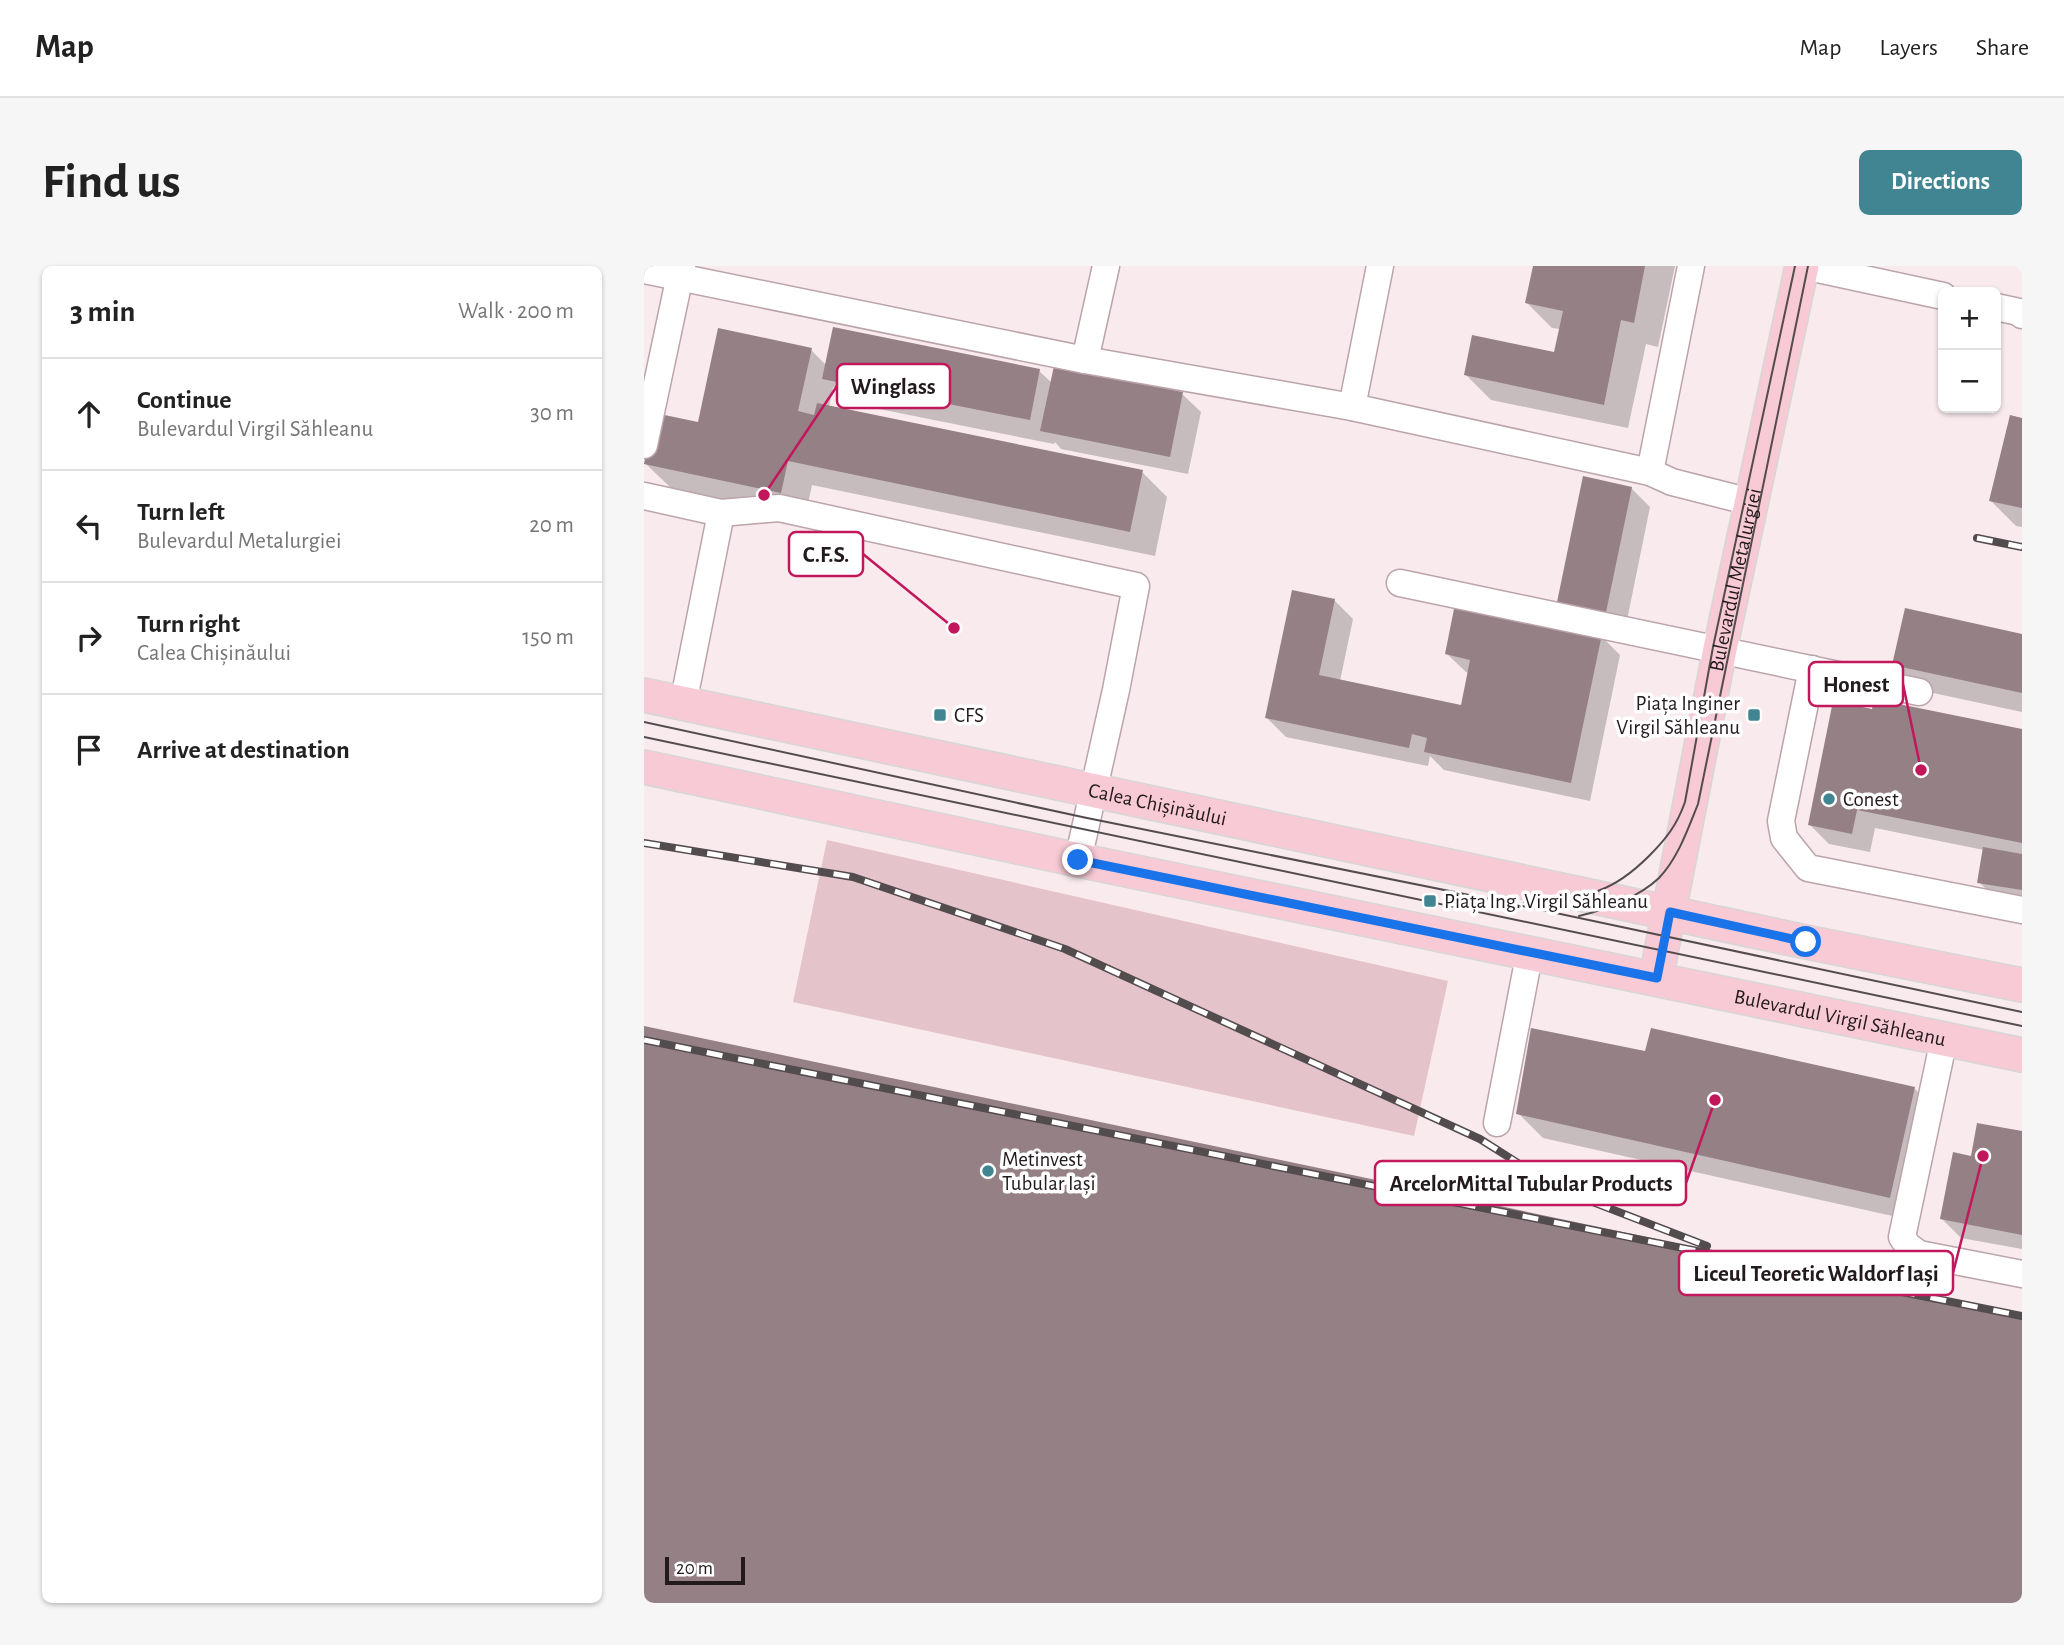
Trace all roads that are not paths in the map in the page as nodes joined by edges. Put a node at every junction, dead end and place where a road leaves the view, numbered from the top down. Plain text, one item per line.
1 (1106, 266) edge
2 (1380, 266) edge
3 (1691, 266) edge
4 (1803, 266) edge
5 (644, 270) edge
6 (681, 272) edge
7 (1938, 295) edge
8 (2001, 308) edge
9 (2022, 315) edge
10 (1085, 360) junction
11 (1352, 407) junction
12 (644, 445) edge
13 (1650, 472) junction
14 (644, 496) edge
15 (1751, 502) junction
16 (721, 513) junction
17 (1400, 583) dead end
18 (1720, 649) junction
19 (1812, 668) junction
20 (1919, 692) dead end
21 (644, 695) edge
22 (683, 704) junction
23 (644, 767) edge
24 (1093, 791) junction
25 (1078, 860) junction
26 (2022, 910) edge
27 (1670, 912) junction
28 (1530, 951) junction
29 (1657, 978) junction
30 (2022, 985) edge
31 (1944, 1039) junction
32 (2022, 1055) edge
33 (1497, 1123) dead end
34 (2022, 1274) edge

1 - 10 lane
2 - 11 lane
3 - 13 lane
4 - 7 lane
4 - 15 main road, Bulevardul Metalurgiei
5 - 6 lane
6 - 10 lane
6 - 12 lane
8 - 9 lane
10 - 11 lane
11 - 13 lane
13 - 15 lane
14 - 16 lane
15 - 18 main road, Bulevardul Metalurgiei
16 - 22 lane
16 - 24 lane
17 - 18 lane
18 - 19 lane
18 - 27 main road, Bulevardul Metalurgiei
19 - 20 lane
19 - 26 lane
21 - 22 main road, Calea Chișinăului
22 - 24 main road, Calea Chișinăului
23 - 25 main road
24 - 25 lane
24 - 27 main road, Calea Chișinăului
25 - 28 main road
27 - 29 main road, Bulevardul Metalurgiei
27 - 30 main road
28 - 29 main road
28 - 33 lane
29 - 31 main road, Bulevardul Virgil Săhleanu
31 - 32 main road, Bulevardul Virgil Săhleanu
31 - 34 lane

